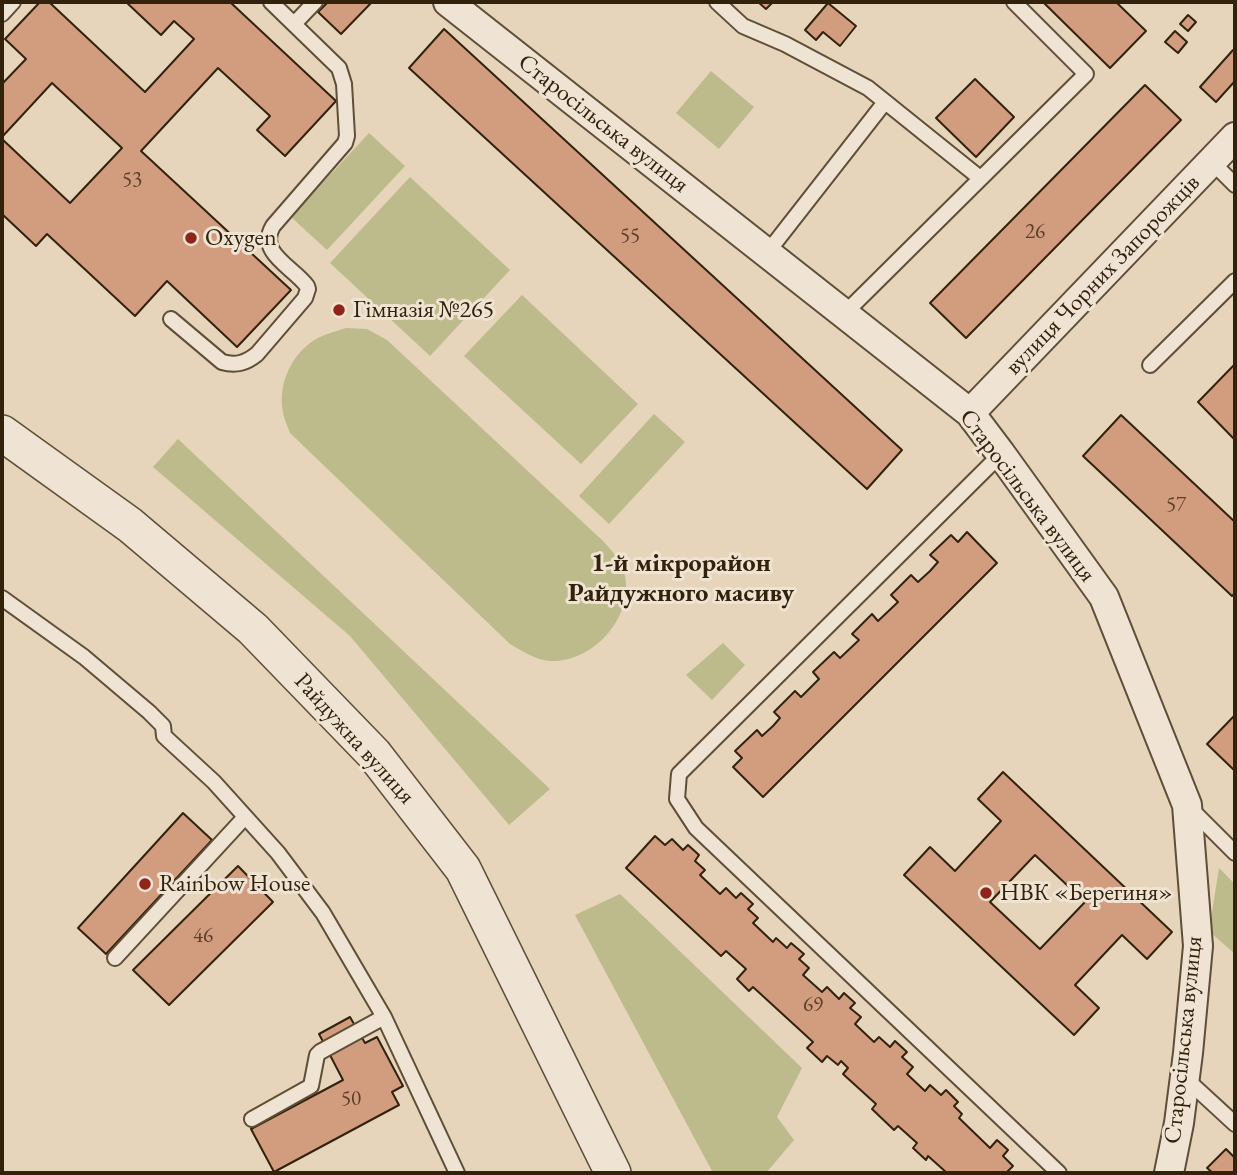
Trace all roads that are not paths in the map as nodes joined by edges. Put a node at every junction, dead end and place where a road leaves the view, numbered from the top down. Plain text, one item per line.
1 (13, 2) edge
2 (271, 2) edge
3 (315, 2) edge
4 (717, 2) edge
5 (1014, 2) edge
6 (453, 3) edge
7 (2, 14) edge
8 (294, 24) junction
9 (885, 102) junction
10 (1235, 137) edge
11 (1212, 162) junction
12 (980, 178) junction
13 (1235, 185) edge
14 (766, 253) junction
15 (1235, 281) edge
16 (844, 314) junction
17 (171, 319) dead end
18 (1150, 365) dead end
19 (970, 413) junction
20 (2, 433) edge
21 (1001, 454) junction
22 (2, 598) edge
23 (1186, 805) junction
24 (245, 817) junction
25 (1235, 853) edge
26 (115, 958) dead end
27 (384, 1017) junction
28 (1185, 1077) junction
29 (252, 1119) dead end
30 (1235, 1124) edge
31 (457, 1173) edge
32 (613, 1173) edge
33 (1059, 1173) edge
34 (1169, 1173) edge

1 - 7 lane
2 - 8 lane
3 - 8 lane
4 - 9 lane
5 - 12 lane
6 - 14 street, Старосільська вулиця
8 - 17 lane
9 - 12 lane
9 - 14 lane
10 - 11 street, вулиця Чорних Запорожців
11 - 13 lane
11 - 19 street, вулиця Чорних Запорожців
12 - 16 lane
14 - 16 street, Старосільська вулиця
15 - 18 lane
16 - 19 street, Старосільська вулиця
19 - 21 street, Старосільська вулиця
20 - 32 street, Райдужна вулиця
21 - 23 street, Старосільська вулиця
21 - 33 lane
22 - 24 lane
23 - 25 lane
23 - 28 street, Старосільська вулиця
24 - 26 lane
24 - 27 lane
27 - 29 lane
27 - 31 lane
28 - 30 lane
28 - 34 street, Старосільська вулиця

